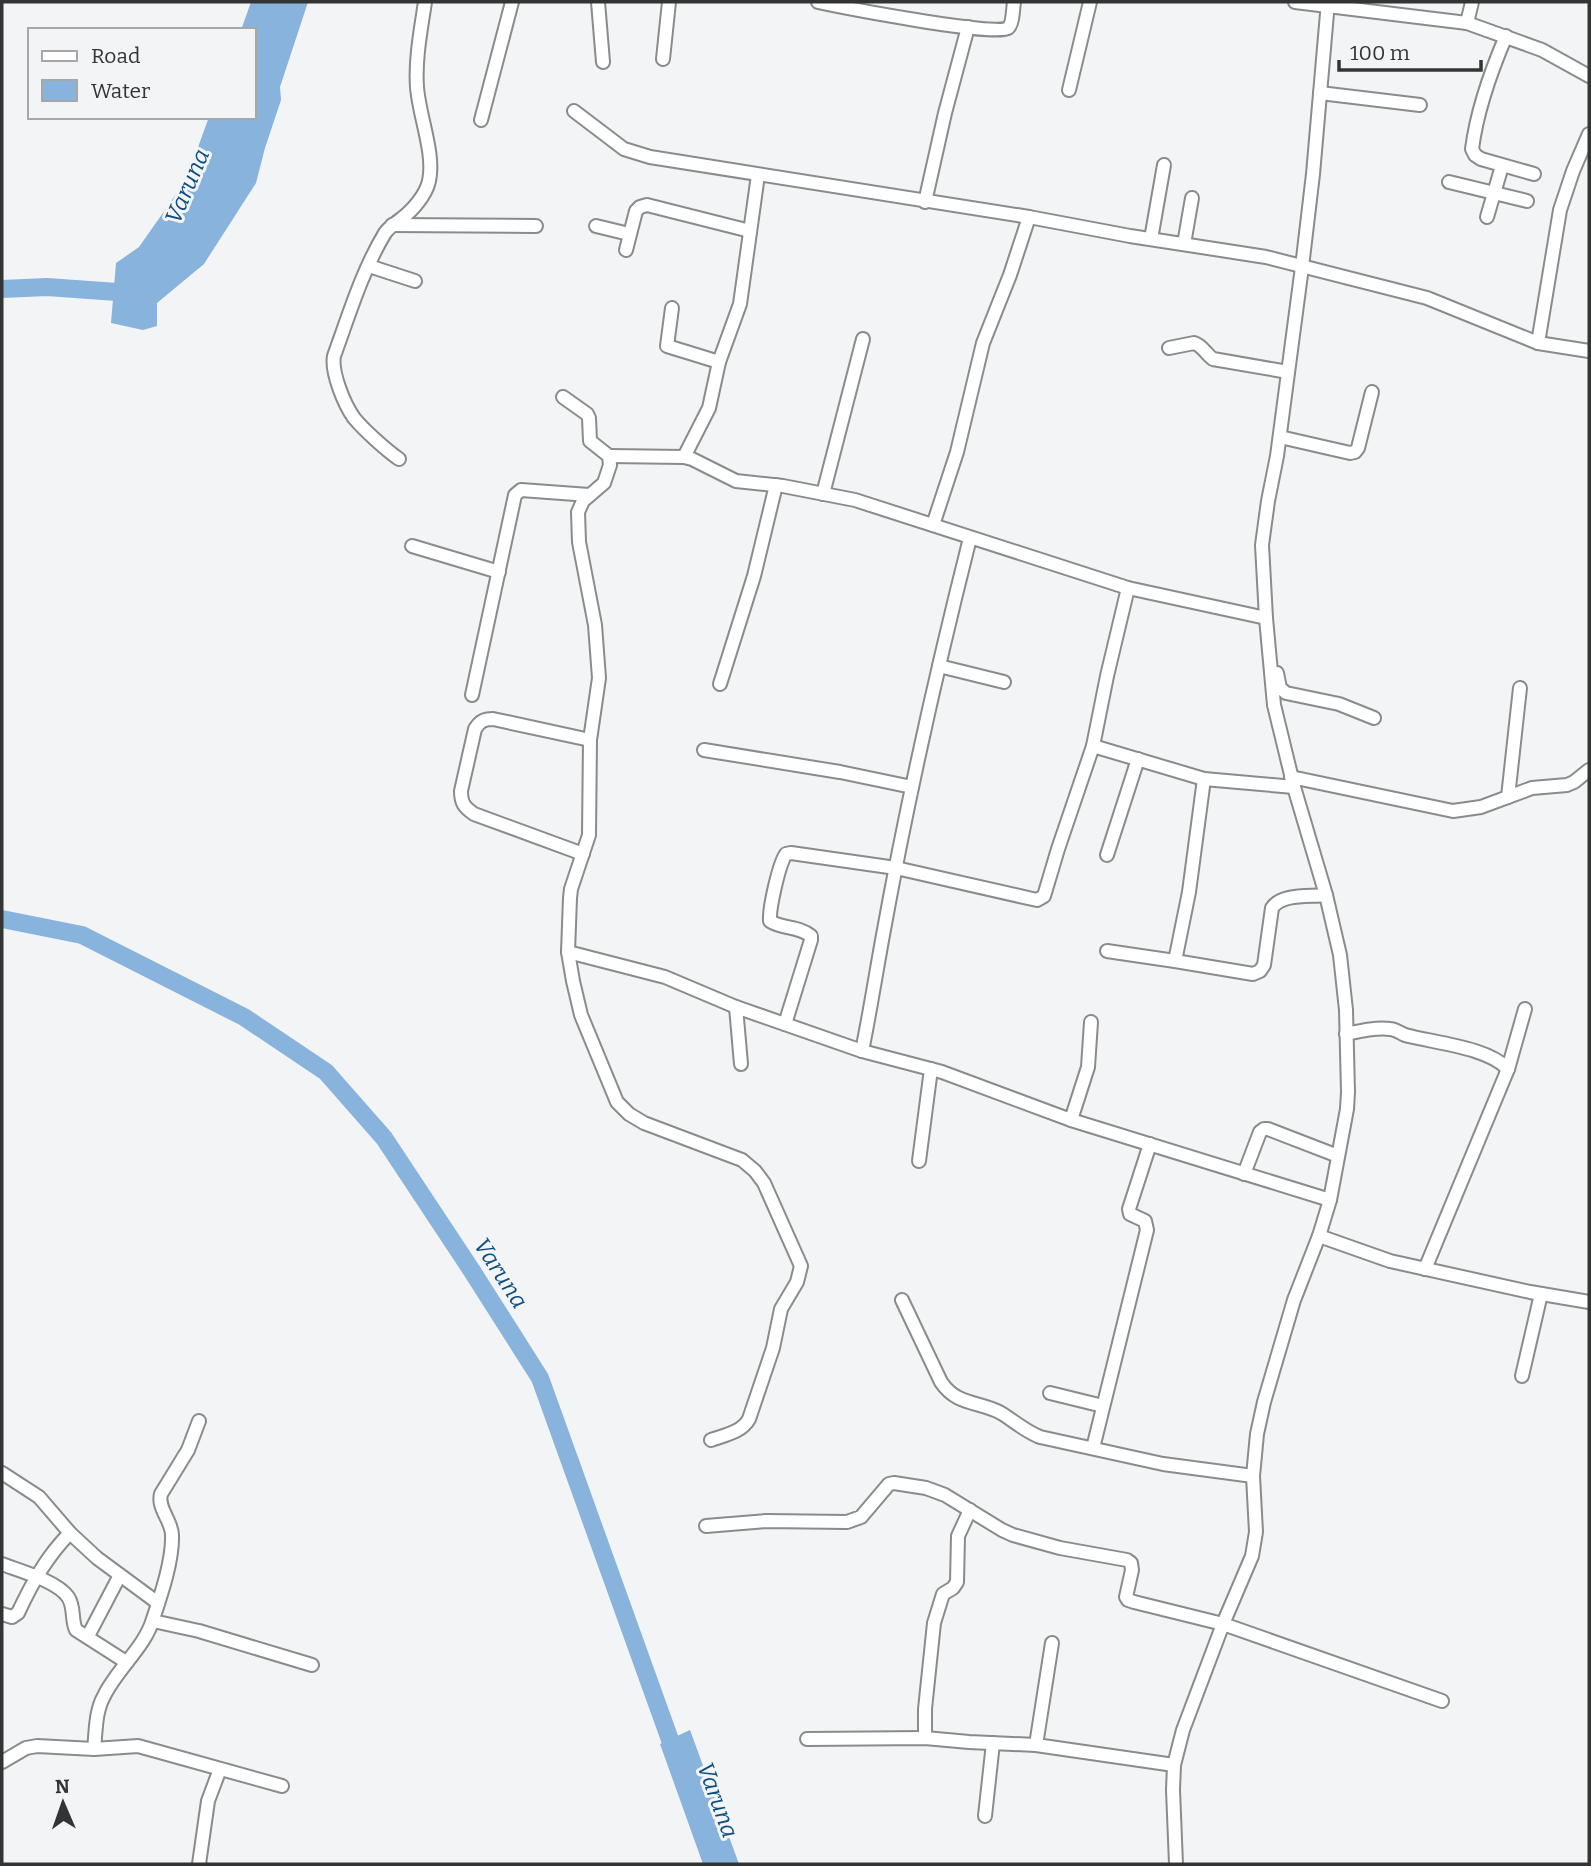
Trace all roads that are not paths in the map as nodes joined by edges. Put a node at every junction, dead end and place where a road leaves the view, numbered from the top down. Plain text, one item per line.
1 (425, 2) edge
2 (512, 2) edge
3 (598, 2) edge
4 (669, 2) edge
5 (818, 2) edge
6 (1014, 2) edge
7 (1090, 2) edge
8 (1295, 2) edge
9 (1472, 2) edge
10 (1328, 4) edge
11 (862, 6) edge
12 (1467, 23) junction
13 (968, 27) junction
14 (1506, 36) junction
15 (663, 59) dead end
16 (603, 62) dead end
17 (1589, 76) edge
18 (1069, 90) dead end
19 (1320, 93) junction
20 (1420, 105) dead end
21 (574, 111) dead end
22 (481, 120) dead end
23 (1589, 134) edge
24 (1164, 165) dead end
25 (1502, 166) junction
26 (1534, 174) dead end
27 (758, 175) junction
28 (1449, 183) dead end
29 (1493, 194) junction
30 (1192, 198) dead end
31 (1527, 201) dead end
32 (925, 202) junction
33 (1029, 217) junction
34 (1487, 217) dead end
35 (392, 225) junction
36 (536, 226) dead end
37 (596, 226) dead end
38 (750, 231) junction
39 (629, 234) junction
40 (1151, 239) junction
41 (1184, 244) junction
42 (626, 250) dead end
43 (369, 266) junction
44 (1302, 267) junction
45 (415, 281) dead end
46 (673, 308) dead end
47 (863, 339) dead end
48 (1538, 343) junction
49 (1169, 348) dead end
50 (1589, 351) edge
51 (719, 362) junction
52 (1288, 372) junction
53 (1372, 392) dead end
54 (563, 397) dead end
55 (1280, 437) junction
56 (609, 456) junction
57 (684, 457) junction
58 (399, 459) dead end
59 (776, 485) junction
60 (823, 494) junction
61 (589, 495) junction
62 (933, 524) junction
63 (970, 538) junction
64 (412, 546) dead end
65 (499, 572) junction
66 (1128, 588) junction
67 (1266, 618) junction
68 (1269, 653) junction
69 (939, 666) junction
70 (1004, 681) dead end
71 (720, 684) dead end
72 (1520, 688) dead end
73 (472, 695) dead end
74 (1374, 718) dead end
75 (590, 740) junction
76 (1093, 746) junction
77 (704, 750) dead end
78 (1139, 759) junction
79 (1589, 770) edge
80 (1205, 779) junction
81 (1293, 782) junction
82 (912, 787) junction
83 (1508, 797) junction
84 (583, 854) junction
85 (1107, 855) dead end
86 (897, 868) junction
87 (1325, 895) junction
88 (568, 951) junction
89 (1107, 951) dead end
90 (1175, 961) junction
91 (736, 1007) junction
92 (1525, 1009) dead end
93 (1091, 1022) dead end
94 (785, 1024) junction
95 (1346, 1034) junction
96 (862, 1051) junction
97 (741, 1063) dead end
98 (931, 1069) junction
99 (1508, 1069) junction
100 (1071, 1120) junction
101 (1150, 1144) junction
102 (1338, 1156) junction
103 (919, 1161) dead end
104 (1244, 1174) junction
105 (1330, 1200) junction
106 (1319, 1236) junction
107 (1425, 1269) junction
108 (1541, 1294) junction
109 (902, 1300) dead end
110 (1589, 1302) edge
111 (1522, 1376) dead end
112 (1050, 1393) dead end
113 (1103, 1406) junction
114 (199, 1421) dead end
115 (711, 1440) dead end
116 (1093, 1448) junction
117 (2, 1473) edge
118 (1253, 1476) junction
119 (970, 1510) junction
120 (706, 1526) dead end
121 (70, 1533) junction
122 (2, 1564) edge
123 (36, 1577) junction
124 (119, 1577) junction
125 (158, 1603) junction
126 (2, 1614) edge
127 (153, 1621) junction
128 (1223, 1624) junction
129 (88, 1636) junction
130 (1052, 1643) dead end
131 (126, 1662) junction
132 (312, 1665) dead end
133 (1441, 1701) dead end
134 (925, 1738) junction
135 (807, 1739) dead end
136 (993, 1743) junction
137 (1036, 1745) junction
138 (94, 1749) junction
139 (2, 1762) edge
140 (1174, 1765) junction
141 (220, 1769) junction
142 (282, 1786) dead end
143 (985, 1816) dead end
144 (199, 1864) edge
145 (1176, 1864) edge

1 - 35 street
2 - 22 street
3 - 16 street
4 - 15 street
5 - 11 street
6 - 13 street
7 - 18 street
8 - 10 street
9 - 12 street
10 - 12 street
10 - 19 street
11 - 13 street
12 - 14 street
13 - 32 street
14 - 17 street
14 - 25 street
19 - 20 street
19 - 44 street
21 - 27 street
23 - 48 street
24 - 40 street
25 - 26 street
25 - 29 street
27 - 32 street
27 - 38 street
28 - 29 street
29 - 31 street
29 - 34 street
30 - 41 street
32 - 33 street
33 - 40 street
33 - 62 street
35 - 36 street
35 - 43 street
37 - 39 street
38 - 39 street
38 - 51 street
39 - 42 street
40 - 41 street
41 - 44 street
43 - 45 street
43 - 58 street
44 - 48 street
44 - 52 street
46 - 51 street
47 - 60 street
48 - 50 street
49 - 52 street
51 - 57 street
52 - 55 street
53 - 55 street
54 - 56 street
55 - 67 street
56 - 57 street
56 - 61 street
57 - 59 street
59 - 60 street
59 - 71 street
60 - 62 street
61 - 65 street
61 - 75 street
62 - 63 street
63 - 66 street
63 - 69 street
64 - 65 street
65 - 73 street
66 - 67 street
66 - 76 street
67 - 68 street
68 - 74 street
68 - 81 street
69 - 70 street
69 - 82 street
72 - 83 street
75 - 84 street
75 - 84 street
76 - 78 street
76 - 86 street
77 - 82 street
78 - 80 street
78 - 85 street
79 - 83 street
80 - 81 street
80 - 90 street
81 - 83 street
81 - 87 street
82 - 86 street
84 - 88 street
86 - 94 street
86 - 96 street
87 - 90 street
87 - 95 street
88 - 91 street
88 - 115 street
89 - 90 street
91 - 94 street
91 - 97 street
92 - 99 street
93 - 100 street
94 - 96 street
95 - 99 street
95 - 102 street
96 - 98 street
98 - 100 street
98 - 103 street
99 - 107 street
100 - 101 street
101 - 104 street
101 - 113 street
102 - 104 street
102 - 105 street
104 - 105 street
105 - 106 street
106 - 107 street
106 - 118 street
107 - 108 street
108 - 110 street
108 - 111 street
109 - 116 street
112 - 113 street
113 - 116 street
114 - 125 street
116 - 118 street
117 - 121 street
118 - 128 street
119 - 120 street
119 - 128 street
119 - 134 street
121 - 123 street
121 - 124 street
122 - 123 street
123 - 126 street
123 - 129 street
124 - 125 street
124 - 129 street
125 - 127 street
127 - 131 street
127 - 132 street
128 - 133 street
128 - 140 street
129 - 131 street
130 - 137 street
131 - 138 street
134 - 135 street
134 - 136 street
136 - 137 street
136 - 143 street
137 - 140 street
138 - 139 street
138 - 141 street
140 - 145 street
141 - 142 street
141 - 144 street

